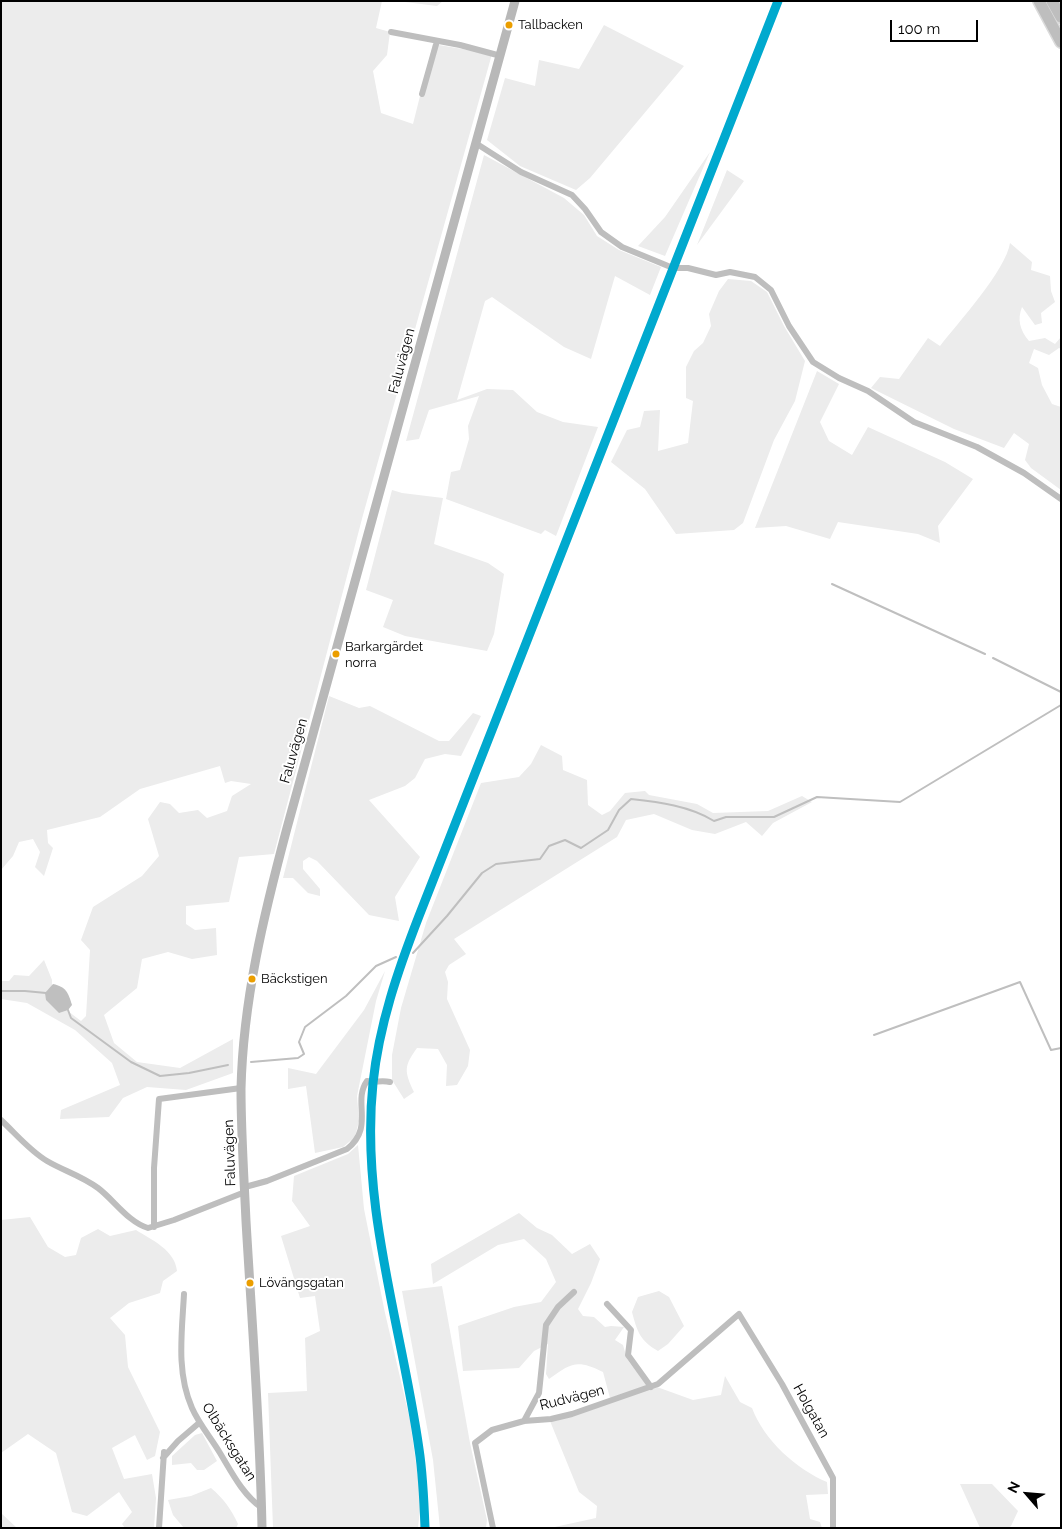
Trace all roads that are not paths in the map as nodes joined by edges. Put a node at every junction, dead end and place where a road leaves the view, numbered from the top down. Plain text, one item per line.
1 (515, 1) edge
2 (1039, 1) edge
3 (1052, 1) edge
4 (1061, 17) edge
5 (391, 32) dead end
6 (437, 41) junction
7 (1061, 42) edge
8 (501, 56) junction
9 (422, 94) dead end
10 (476, 144) junction
11 (1061, 499) edge
12 (390, 1082) dead end
13 (241, 1088) junction
14 (1, 1120) edge
15 (245, 1189) junction
16 (154, 1227) junction
17 (574, 1292) dead end
18 (184, 1294) dead end
19 (607, 1304) dead end
20 (739, 1314) joint
21 (650, 1387) junction
22 (524, 1421) junction
23 (199, 1423) junction
24 (262, 1508) junction
25 (159, 1528) edge
26 (262, 1528) edge
27 (493, 1528) edge
28 (833, 1528) edge

1 - 8 street, Faluvägen
2 - 7 highway
3 - 4 highway
5 - 6 street
6 - 8 street
6 - 9 street
8 - 10 street, Faluvägen
10 - 11 street
10 - 13 street, Faluvägen
12 - 15 street
13 - 15 street, Faluvägen
13 - 16 street
14 - 16 street
15 - 16 street
15 - 24 street, Faluvägen
17 - 22 street
18 - 23 street, Olbäcksgatan
19 - 21 street
20 - 21 street, Rudvägen
20 - 28 street, Holgatan
21 - 22 street, Rudvägen
22 - 27 street, Rudvägen
23 - 24 street, Olbäcksgatan
23 - 25 street
24 - 26 street, Faluvägen

